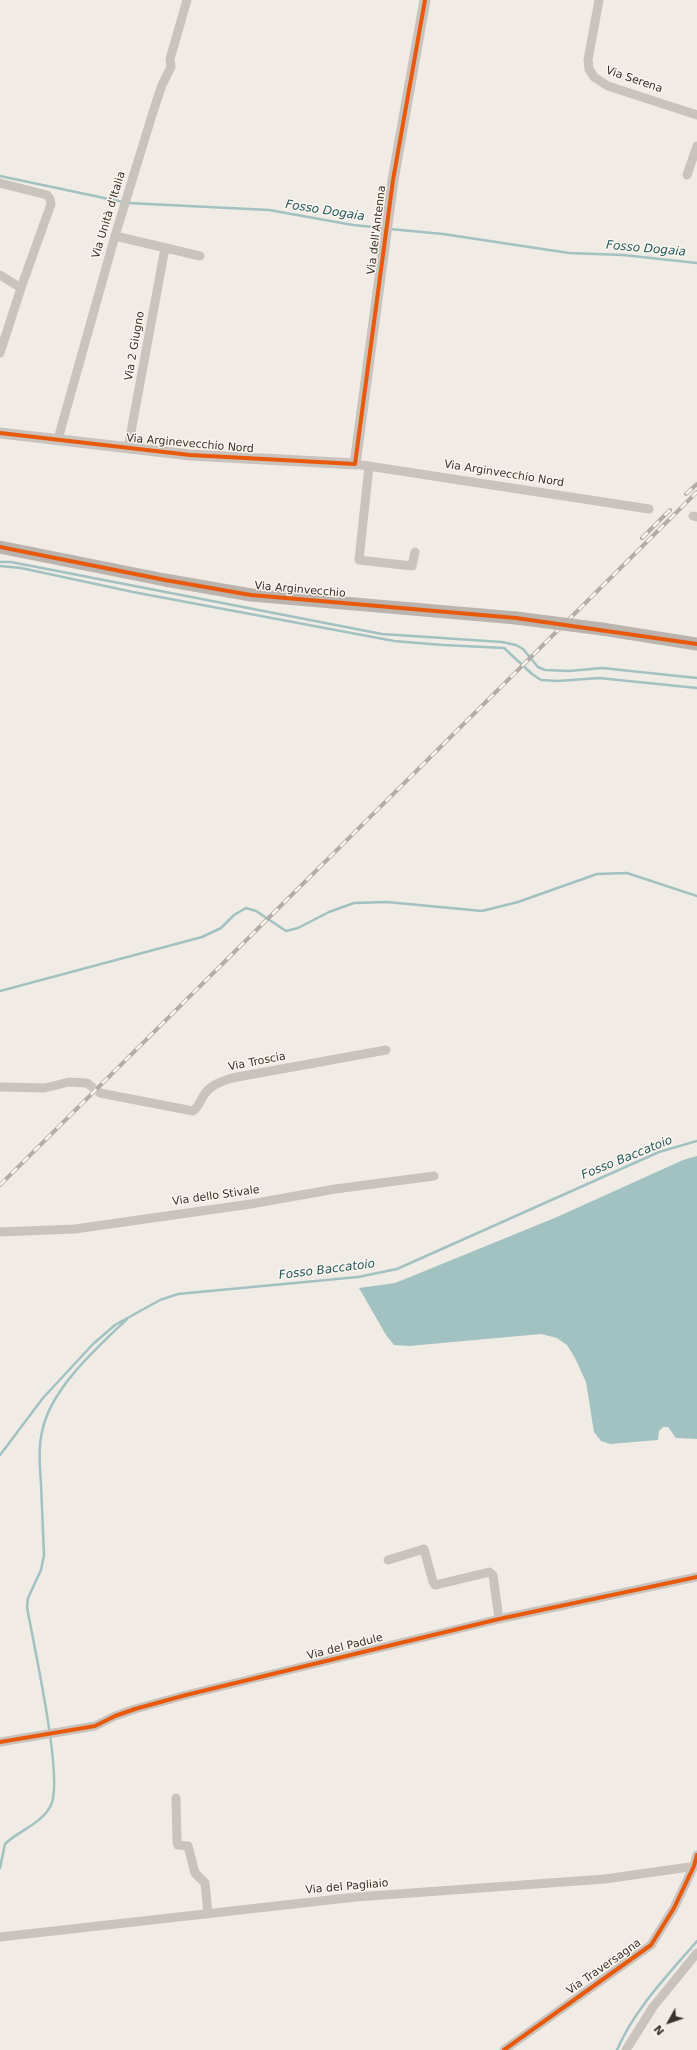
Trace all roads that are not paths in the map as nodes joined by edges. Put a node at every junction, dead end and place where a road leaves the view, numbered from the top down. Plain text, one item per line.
1 (187, 0) edge
2 (425, 0) edge
3 (599, 0) edge
4 (697, 115) edge
5 (697, 146) edge
6 (687, 175) dead end
7 (0, 183) edge
8 (115, 236) junction
9 (165, 248) junction
10 (200, 256) dead end
11 (0, 275) edge
12 (21, 288) junction
13 (2, 343) edge
14 (0, 353) edge
15 (0, 433) edge
16 (58, 439) junction
17 (128, 448) junction
18 (354, 464) junction
19 (369, 466) junction
20 (650, 509) dead end
21 (0, 547) edge
22 (414, 552) dead end
23 (697, 644) edge
24 (386, 1050) dead end
25 (87, 1083) tunnel mouth
26 (0, 1087) edge
27 (100, 1093) tunnel mouth
28 (434, 1176) dead end
29 (0, 1232) edge
30 (388, 1560) dead end
31 (697, 1577) edge
32 (499, 1619) junction
33 (0, 1742) edge
34 (176, 1798) dead end
35 (697, 1855) edge
36 (695, 1866) edge
37 (208, 1914) junction
38 (0, 1938) edge
39 (697, 1953) edge
40 (504, 2050) edge
41 (626, 2050) edge

1 - 8 street, Via Unità d'Italia
2 - 18 street, Via dell'Antenna
3 - 4 street, Via Serena
5 - 6 street
7 - 12 street
8 - 9 street
8 - 16 street, Via Unità d'Italia
9 - 10 street
9 - 17 street, Via 2 Giugno
11 - 12 street
12 - 13 street
13 - 14 street
15 - 16 street, Via Arginevecchio Nord
16 - 17 street, Via Arginevecchio Nord
17 - 18 street, Via Arginevecchio Nord
18 - 19 street, Via Arginvecchio Nord
19 - 20 street, Via Arginvecchio Nord
19 - 22 street
21 - 23 main road, Via Arginvecchio, bridge
24 - 27 street, Via Troscia
25 - 26 street
28 - 29 street, Via dello Stivale
30 - 32 street
31 - 32 street, Via del Padule
32 - 33 street, Via del Padule
34 - 37 street
35 - 36 street, Via Traversagna
36 - 37 street, Via del Pagliaio
36 - 40 street, Via Traversagna
37 - 38 street, Via del Pagliaio
39 - 41 street

